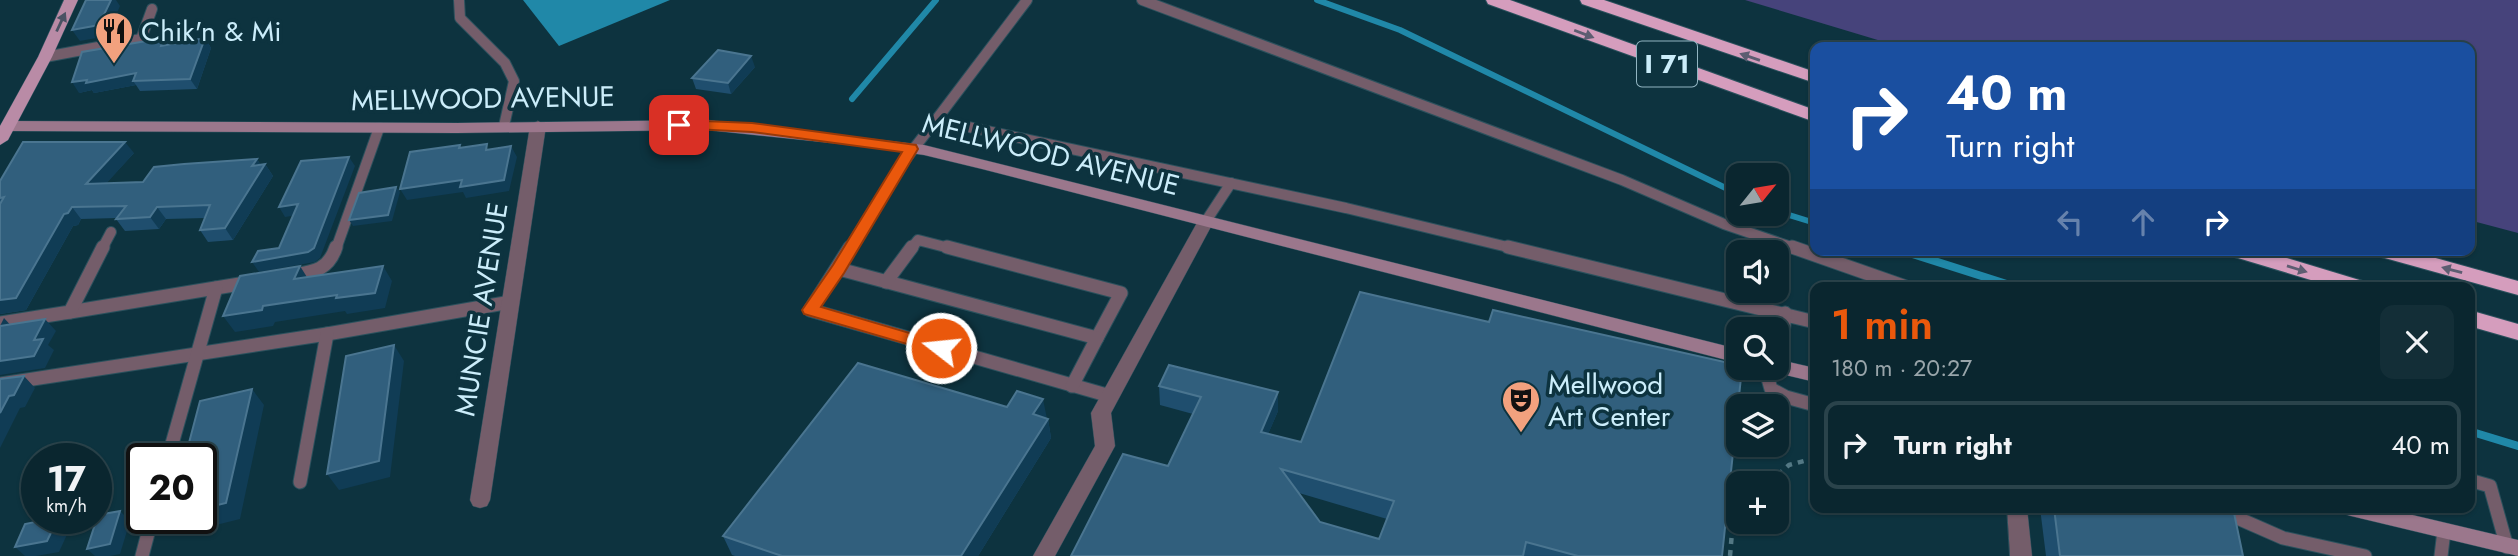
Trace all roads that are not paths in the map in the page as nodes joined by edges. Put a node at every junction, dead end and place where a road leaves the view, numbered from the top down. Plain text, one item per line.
1 (71, 0) edge
2 (459, 0) edge
3 (1027, 0) edge
4 (1142, 0) edge
5 (1494, 0) edge
6 (1588, 0) edge
7 (152, 9) dead end
8 (45, 57) junction
9 (1810, 76) edge
10 (1810, 114) edge
11 (936, 120) junction
12 (504, 126) junction
13 (538, 126) junction
14 (379, 128) junction
15 (2, 131) edge
16 (911, 149) junction
17 (1231, 183) junction
18 (1206, 221) junction
19 (111, 232) dead end
20 (1810, 254) edge
21 (1816, 256) edge
22 (2255, 256) edge
23 (2403, 256) edge
24 (839, 269) junction
25 (886, 282) junction
26 (1892, 282) edge
27 (2342, 282) edge
28 (216, 288) junction
29 (2518, 288) edge
30 (511, 302) junction
31 (70, 313) junction
32 (1785, 313) junction
33 (1784, 317) edge
34 (1810, 320) edge
35 (2475, 320) edge
36 (0, 323) edge
37 (2518, 332) edge
38 (327, 334) junction
39 (1097, 338) junction
40 (196, 353) junction
41 (1726, 353) edge
42 (1789, 370) edge
43 (1810, 374) edge
44 (1772, 380) edge
45 (0, 384) edge
46 (1072, 386) junction
47 (1110, 396) junction
48 (1810, 404) edge
49 (172, 443) edge
50 (300, 482) dead end
51 (2475, 482) edge
52 (480, 500) dead end
53 (2017, 513) edge
54 (2226, 513) edge
55 (2386, 513) edge
56 (2444, 531) junction
57 (148, 534) edge
58 (2513, 548) edge
59 (142, 556) edge
60 (1044, 556) edge
61 (2021, 556) edge
62 (2365, 556) edge
63 (2441, 556) edge

8 -> 1 main road
2 - 12 lane
3 - 11 lane
4 - 20 lane
5 -> 10 highway, I 71
9 -> 6 highway, I 71
7 - 8 lane
8 - 15 main road
11 - 16 lane
11 - 17 lane
12 - 13 street, MELLWOOD AVENUE
12 - 14 street, MELLWOOD AVENUE
13 - 16 street, MELLWOOD AVENUE
13 - 30 street, MUNCIE AVENUE
14 - 15 street, MELLWOOD AVENUE
14 - 28 lane
16 - 18 street, MELLWOOD AVENUE
16 - 24 lane
17 - 18 lane
17 - 32 lane
18 - 41 street, MELLWOOD AVENUE
18 - 47 street
19 - 31 lane
21 - 26 lane
22 -> 27 highway
29 -> 23 highway
24 - 25 lane
24 - 46 lane
25 - 39 lane
25 - 39 lane
28 - 31 lane
28 - 40 lane
30 - 38 lane
30 - 52 street, MUNCIE AVENUE
31 - 36 lane
32 - 33 lane
32 - 34 lane
35 - 37 highway
38 - 40 lane
38 - 50 lane
39 - 46 lane
40 - 45 lane
40 - 49 lane
42 - 43 street
44 - 48 lane
46 - 47 lane
47 - 60 street
51 - 58 lane
53 - 61 street
54 - 62 lane
55 - 56 street
56 - 58 street
56 - 63 lane
57 - 59 lane

